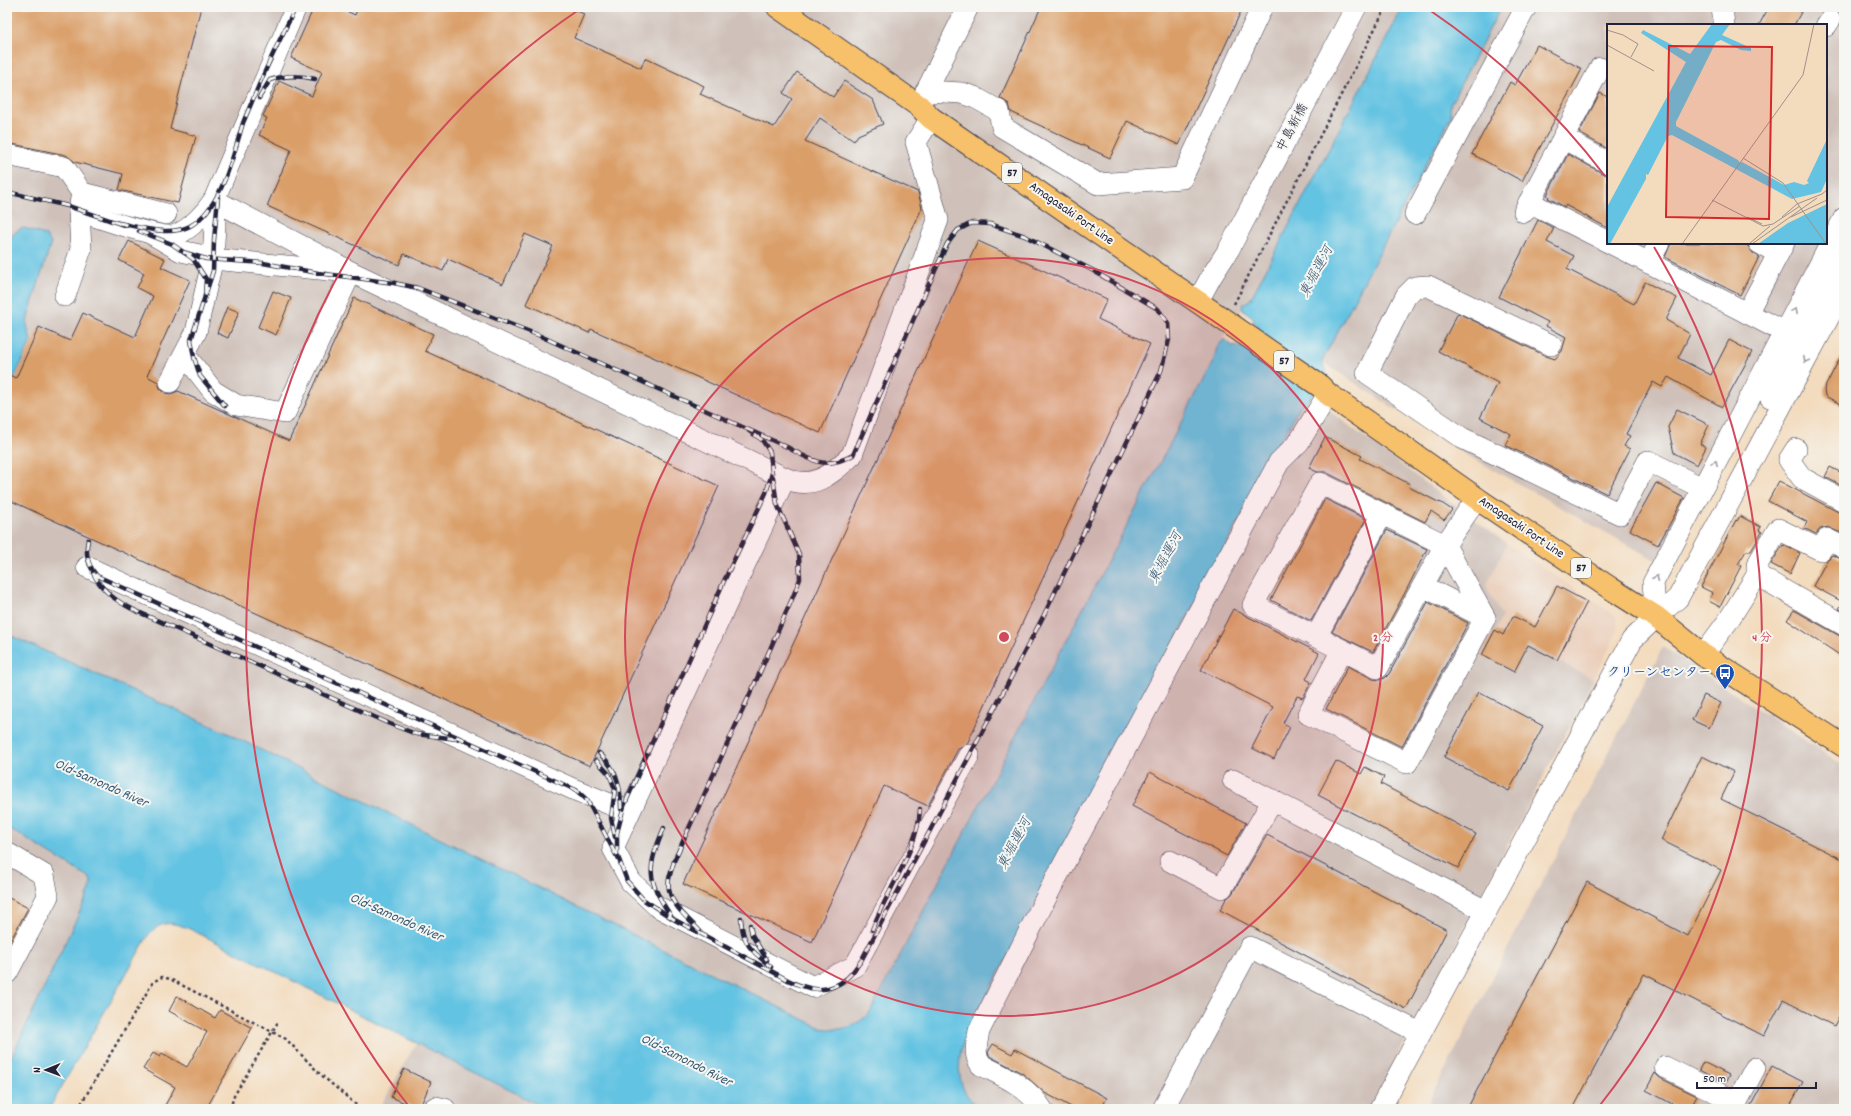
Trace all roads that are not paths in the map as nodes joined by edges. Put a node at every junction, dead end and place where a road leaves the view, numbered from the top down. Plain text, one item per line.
1 (296, 7) edge
2 (778, 7) edge
3 (968, 7) edge
4 (1262, 7) edge
5 (1356, 7) edge
6 (1526, 7) edge
7 (1722, 7) edge
8 (1724, 24) edge
9 (1600, 78) edge
10 (925, 105) junction
11 (1563, 138) junction
12 (7, 154) edge
13 (1607, 161) edge
14 (214, 200) junction
15 (80, 202) junction
16 (166, 214) dead end
17 (1415, 214) dead end
18 (1844, 218) edge
19 (150, 233) junction
20 (1607, 242) edge
21 (1611, 244) edge
22 (1658, 244) edge
23 (1763, 244) edge
24 (1781, 248) edge
25 (213, 258) junction
26 (1844, 258) edge
27 (1649, 263) junction
28 (351, 272) junction
29 (1844, 289) edge
30 (65, 296) dead end
31 (1198, 301) junction
32 (1747, 313) junction
33 (1784, 332) junction
34 (1551, 345) dead end
35 (185, 355) junction
36 (170, 382) dead end
37 (1324, 390) junction
38 (1796, 449) dead end
39 (785, 478) junction
40 (1702, 488) junction
41 (1477, 498) junction
42 (1844, 501) edge
43 (1382, 514) junction
44 (1445, 545) junction
45 (1844, 548) edge
46 (87, 567) dead end
47 (1757, 575) junction
48 (1423, 586) junction
49 (1656, 617) junction
50 (1485, 618) junction
51 (1844, 625) edge
52 (1316, 637) junction
53 (1342, 650) junction
54 (1703, 654) junction
55 (1844, 746) edge
56 (969, 755) dead end
57 (1233, 780) dead end
58 (1273, 800) junction
59 (628, 812) junction
60 (7, 853) edge
61 (1170, 861) dead end
62 (1486, 911) junction
63 (7, 974) edge
64 (1420, 1033) junction
65 (1665, 1067) dead end
66 (1755, 1068) dead end
67 (1734, 1105) edge
68 (433, 1109) edge
69 (445, 1109) edge
70 (1042, 1109) edge
71 (1164, 1109) edge
72 (1380, 1109) edge

1 - 14 street
2 - 10 main road, Amagasaki Port Line / 57
3 - 10 street
4 - 10 street
5 - 31 street, 中島新橋
6 - 17 street
7 - 8 street
9 - 11 street
10 - 31 main road, Amagasaki Port Line / 57
10 - 39 street
11 - 13 street
11 - 20 street
12 - 15 street
14 - 19 street
14 - 25 street
14 - 28 street
15 - 16 street
15 - 19 street
15 - 30 street
33 -> 18 street
19 - 25 street
21 - 27 street
22 - 27 street
23 - 24 street
24 - 32 street
25 - 28 street
25 - 35 street
26 - 49 street
27 - 32 street
28 - 35 street
28 - 39 street
29 -> 49 street
31 - 37 main road, Amagasaki Port Line / 57
32 - 33 street
40 -> 33 street
34 - 40 street
35 - 36 street
37 - 41 main road, Amagasaki Port Line / 57
37 - 70 street
38 - 42 street
39 - 59 street
49 -> 40 street
41 - 44 street
41 - 49 main road, Amagasaki Port Line / 57
43 - 44 street
43 - 52 street
43 - 52 street
44 - 48 street
44 - 50 street
45 - 47 street
46 - 59 street
47 - 51 street
47 - 54 street
48 - 50 street
48 - 53 street
49 - 54 main road, Amagasaki Port Line / 57
49 - 62 street
50 - 53 street
52 - 53 street
54 - 55 main road, Amagasaki Port Line / 57
56 - 59 street
57 - 58 street
58 - 61 street
58 - 62 street
60 - 63 street
62 - 64 street
64 - 71 street
64 - 72 street
65 - 67 street
66 - 67 street
68 - 69 street

